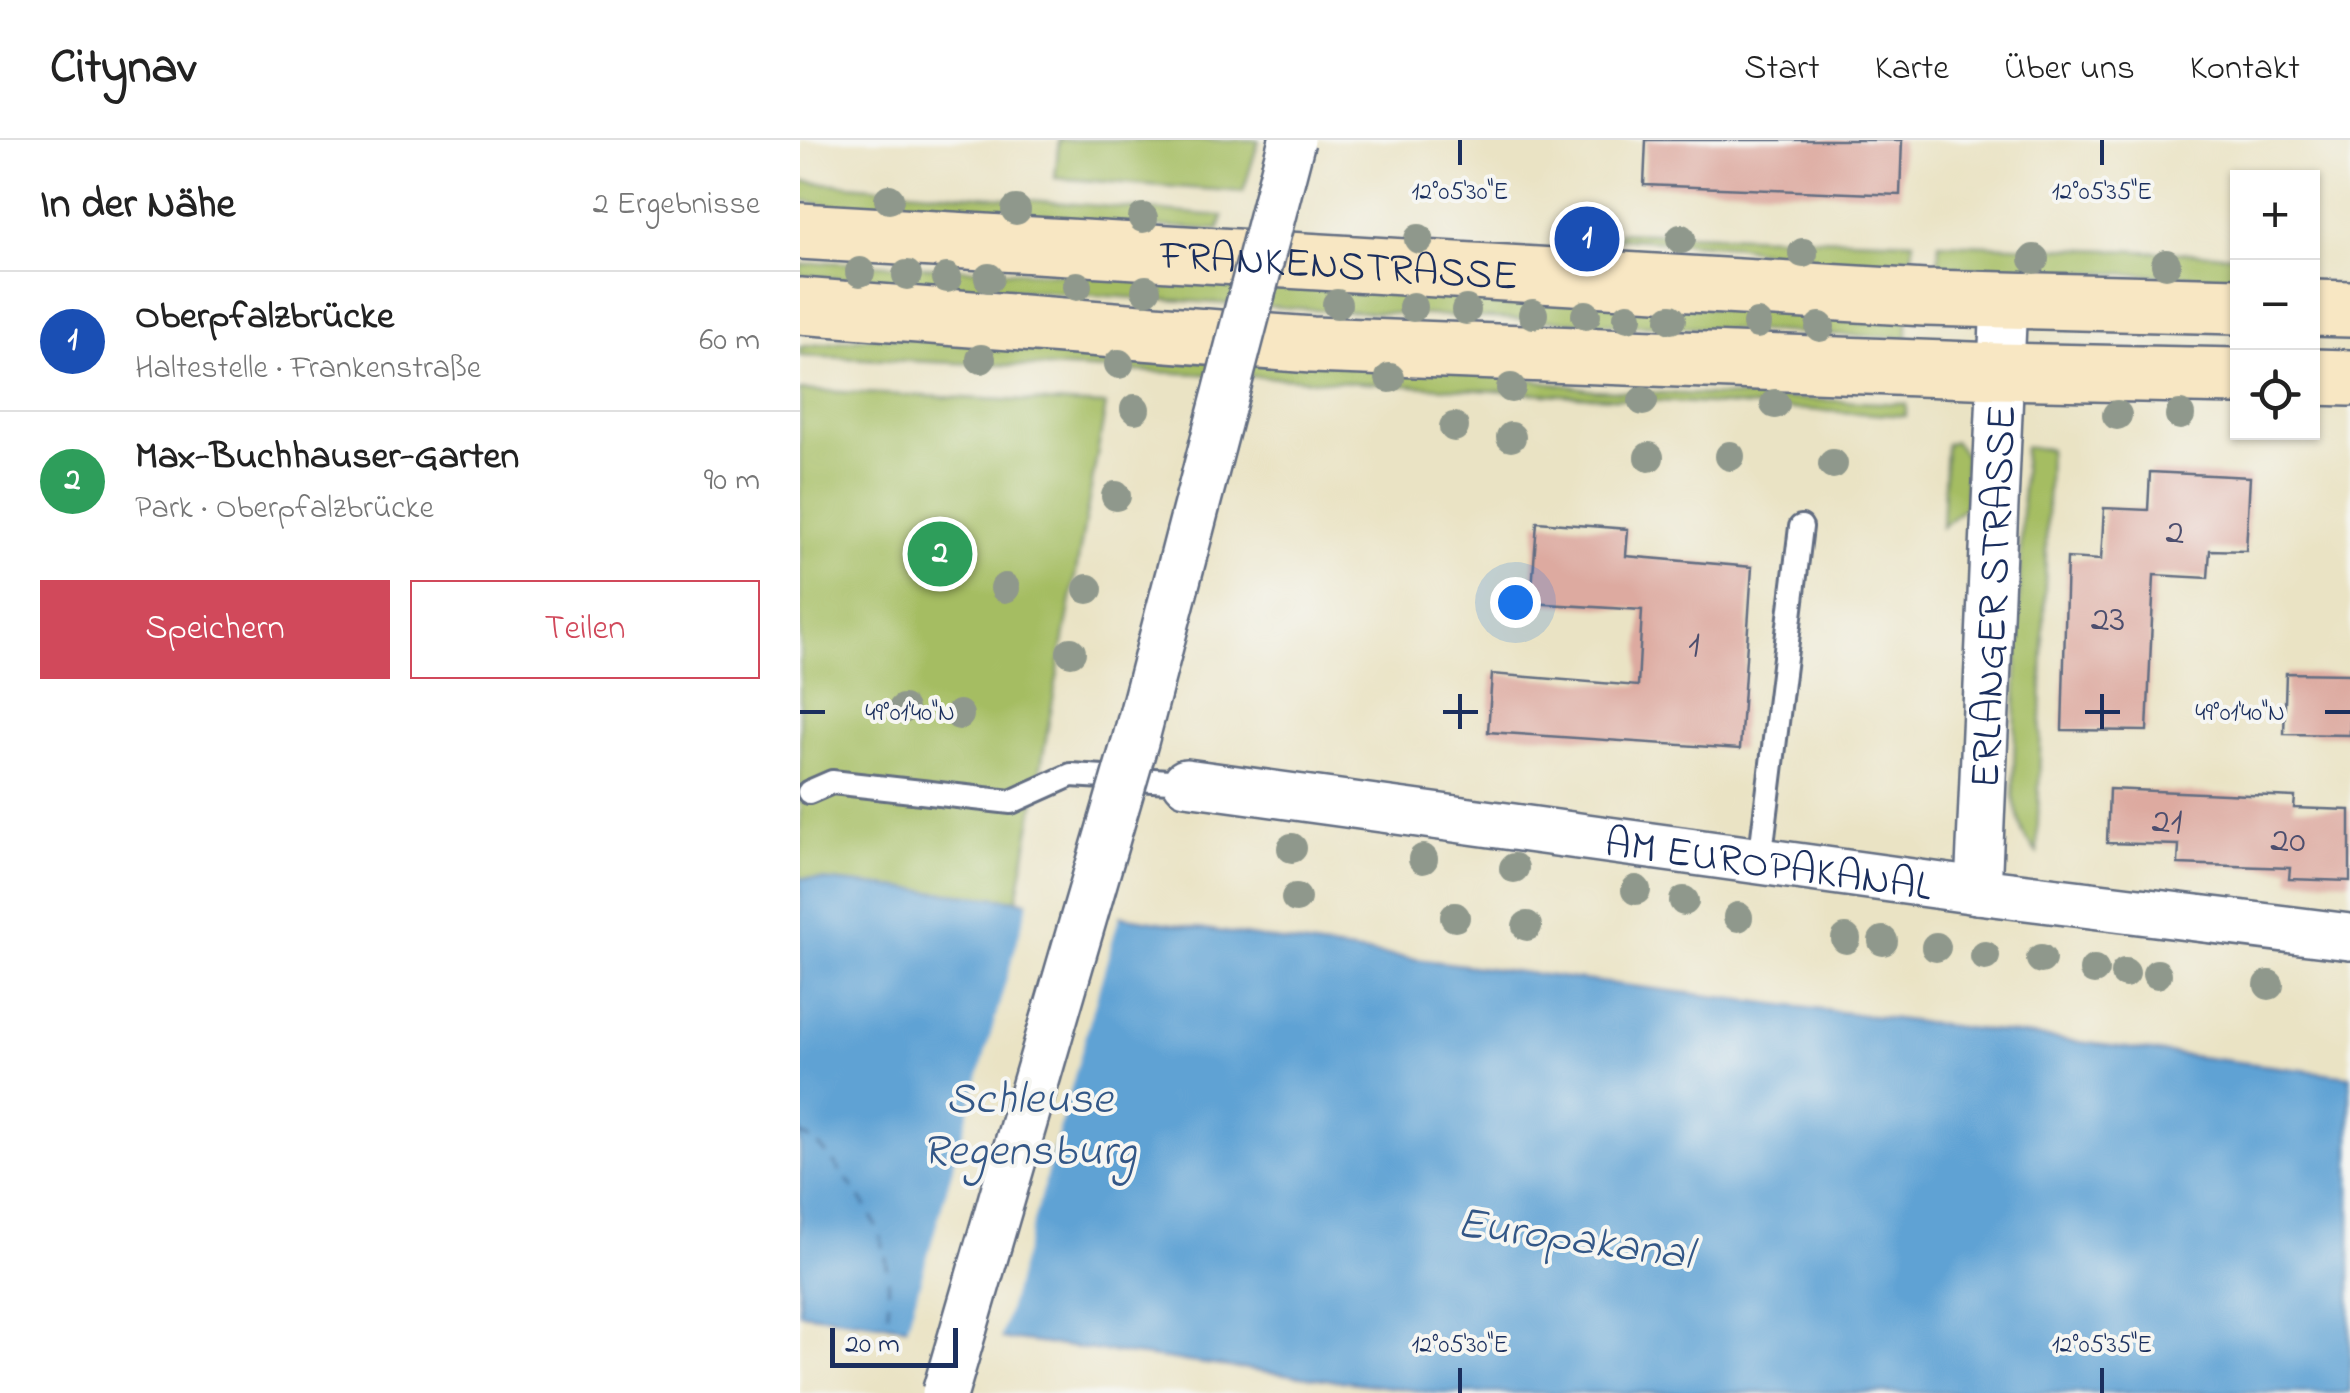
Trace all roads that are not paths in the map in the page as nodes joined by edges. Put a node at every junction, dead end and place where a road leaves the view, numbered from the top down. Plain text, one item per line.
1 (1292, 140) edge
2 (800, 231) edge
3 (2004, 300) junction
4 (800, 306) edge
5 (2230, 306) edge
6 (2320, 308) edge
7 (2350, 310) edge
8 (1998, 371) junction
9 (2230, 376) edge
10 (2320, 377) edge
11 (2350, 378) edge
12 (1801, 527) dead end
13 (1186, 782) joint
14 (808, 792) dead end
15 (1760, 861) junction
16 (1978, 891) junction
17 (2350, 937) edge
18 (945, 1393) edge

1 - 18 street, bridge
2 - 3 main road, FRANKENSTRASSE
3 - 5 main road, FRANKENSTRASSE
3 - 8 street, ERLANGER STRASSE
4 - 8 main road, FRANKENSTRASSE
6 - 7 main road
8 - 9 main road, FRANKENSTRASSE
8 - 16 street, ERLANGER STRASSE
10 - 11 main road
12 - 15 lane
13 - 14 lane
13 - 15 street, AM EUROPAKANAL
15 - 16 street, AM EUROPAKANAL
16 - 17 street, AM EUROPAKANAL

